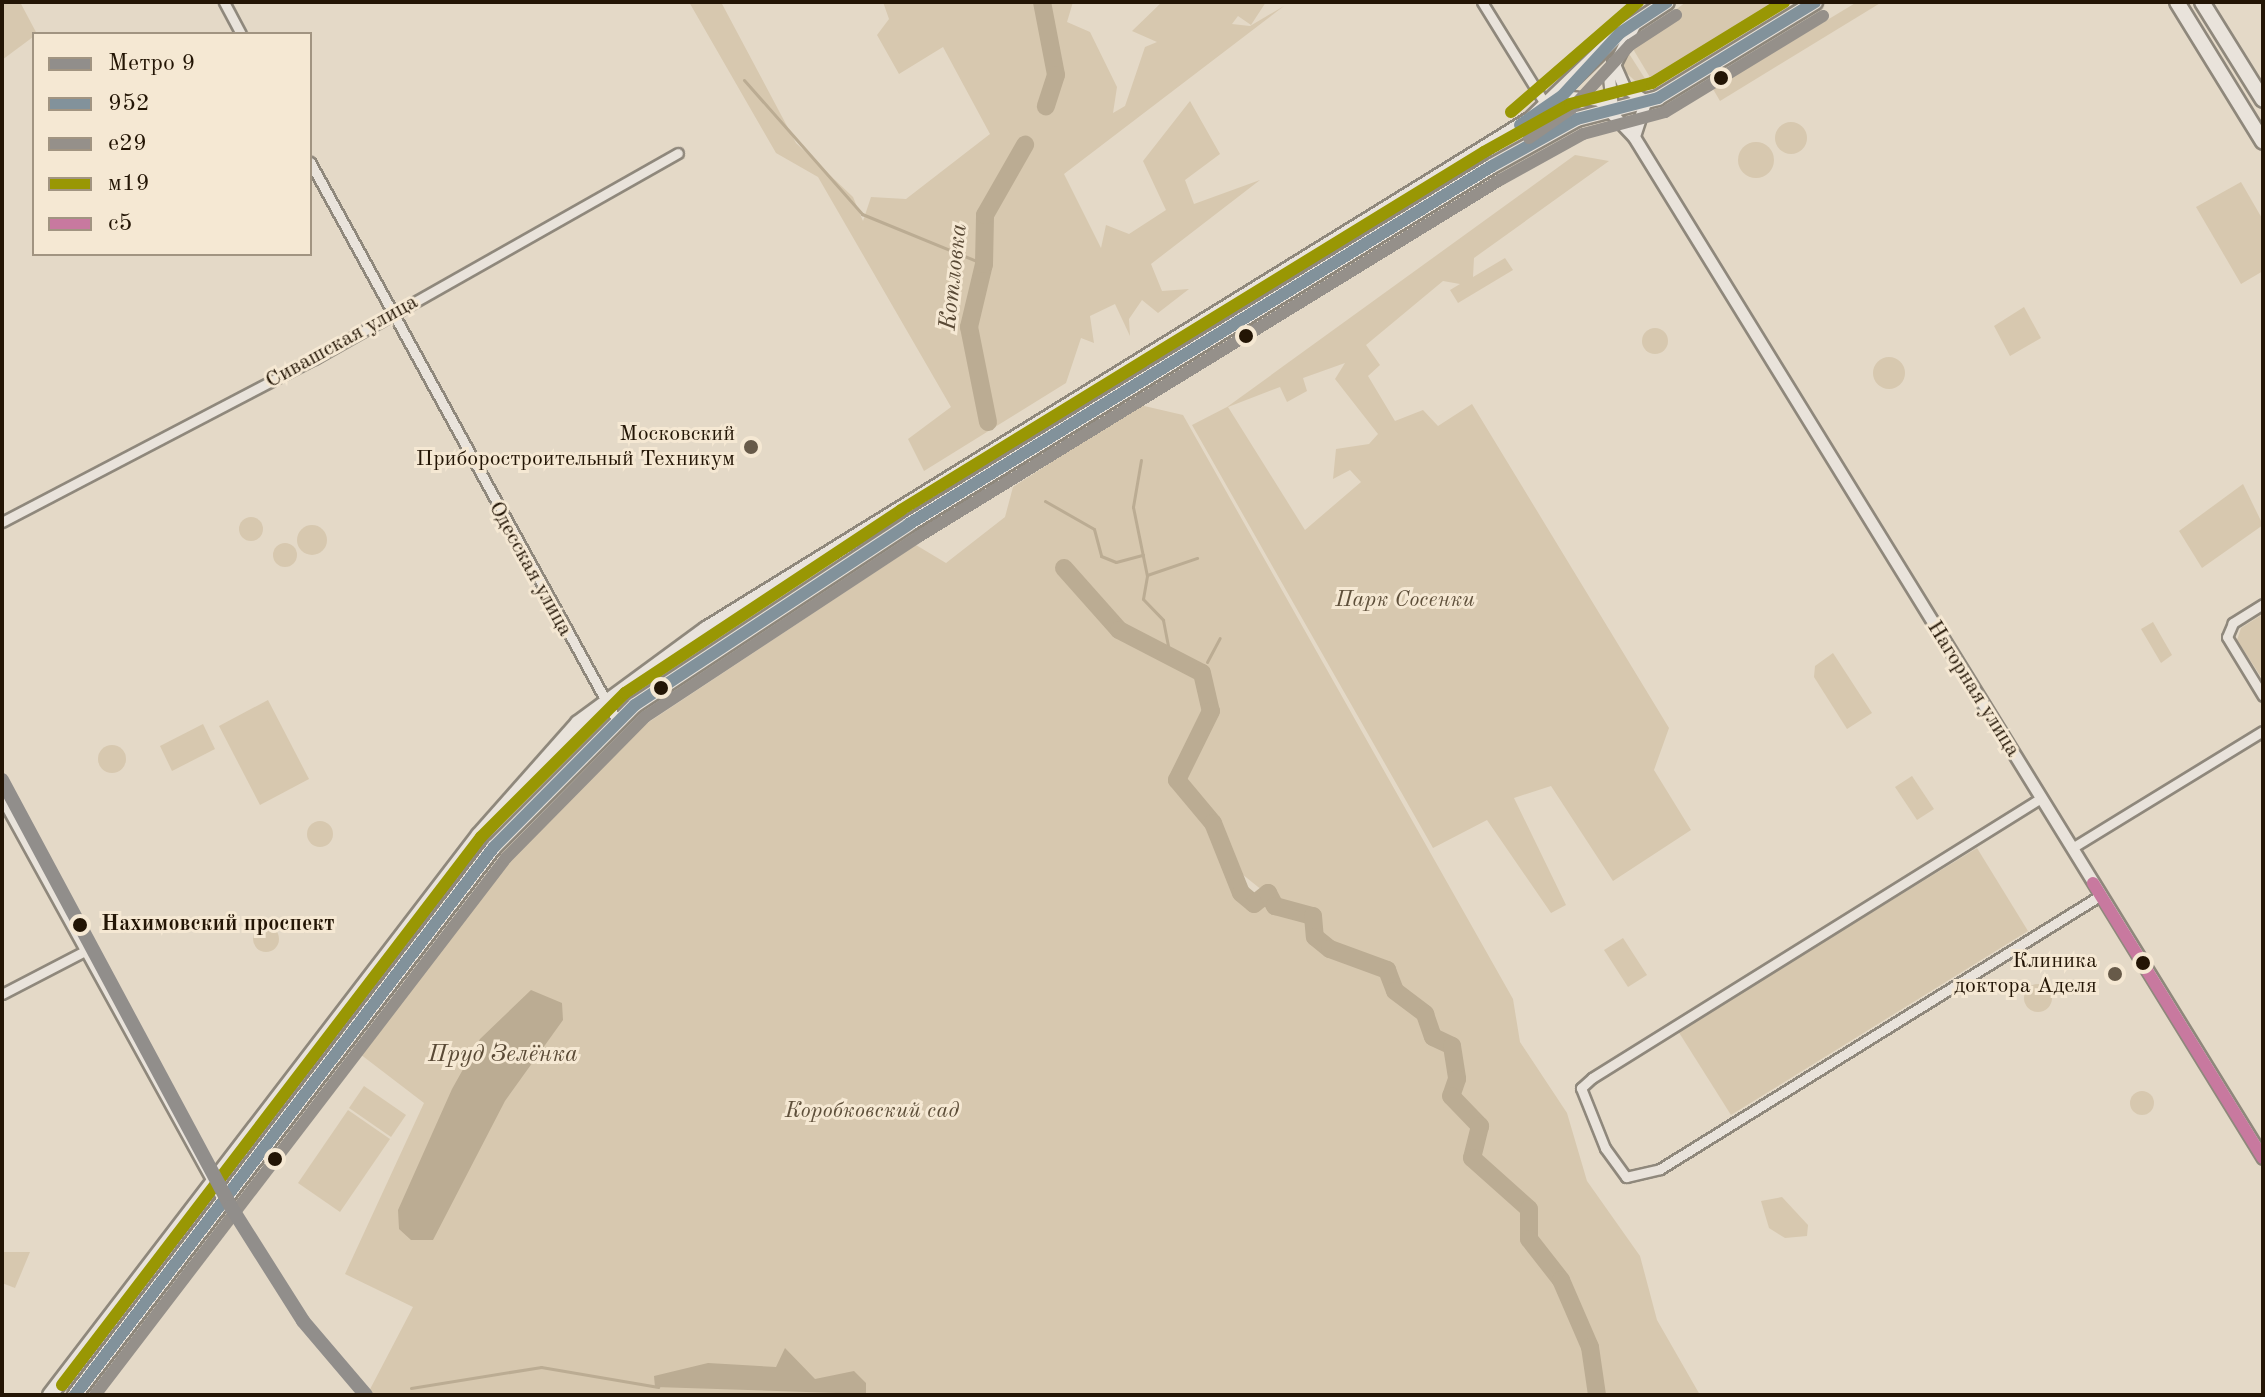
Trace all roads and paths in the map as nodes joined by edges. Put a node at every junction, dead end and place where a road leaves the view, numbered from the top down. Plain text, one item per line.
1 (224, 2) edge
2 (1482, 2) edge
3 (1667, 2) edge
4 (1815, 2) edge
5 (2177, 2) edge
6 (2202, 2) edge
7 (1635, 23) junction
8 (240, 32) edge
9 (1613, 62) junction
10 (1562, 96) junction
11 (2263, 100) edge
12 (1647, 103) junction
13 (1547, 107) junction
14 (1612, 110) junction
15 (1570, 123) junction
16 (1634, 137) junction
17 (2263, 142) edge
18 (678, 153) dead end
19 (312, 166) edge
20 (394, 314) junction
21 (2, 522) edge
22 (2263, 604) edge
23 (2263, 696) edge
24 (604, 703) junction
25 (617, 721) junction
26 (2263, 722) edge
27 (2260, 732) edge
28 (2, 797) edge
29 (2041, 798) junction
30 (2072, 848) junction
31 (2101, 895) junction
32 (87, 950) junction
33 (2, 994) edge
34 (2263, 1158) edge
35 (211, 1187) junction
36 (222, 1198) junction
37 (50, 1395) edge
38 (75, 1395) edge

1 - 8 street
2 - 13 street
3 - 7 main road
4 - 12 main road
5 - 17 main road
6 - 11 main road
7 - 9 street
7 - 10 main road
9 - 12 street
9 - 14 street
10 - 13 main road
10 - 14 street, Нагорная улица
12 - 14 main road
12 - 16 street
13 - 24 main road
14 - 15 main road
14 - 16 street, Нагорная улица
15 - 16 street
15 - 25 main road
16 - 29 street, Нагорная улица
18 - 20 street, Сивашская улица
19 - 20 street, Одесская улица
20 - 21 street, Сивашская улица
20 - 24 street, Одесская улица
22 - 23 street
24 - 25 street, Одесская улица
24 - 35 main road
25 - 36 main road
26 - 27 street
27 - 30 street
28 - 32 street
29 - 30 street, Нагорная улица
29 - 31 street
30 - 31 street, Нагорная улица
31 - 34 street, Нагорная улица
32 - 33 street
32 - 35 street
35 - 36 street
35 - 37 main road
36 - 38 main road

